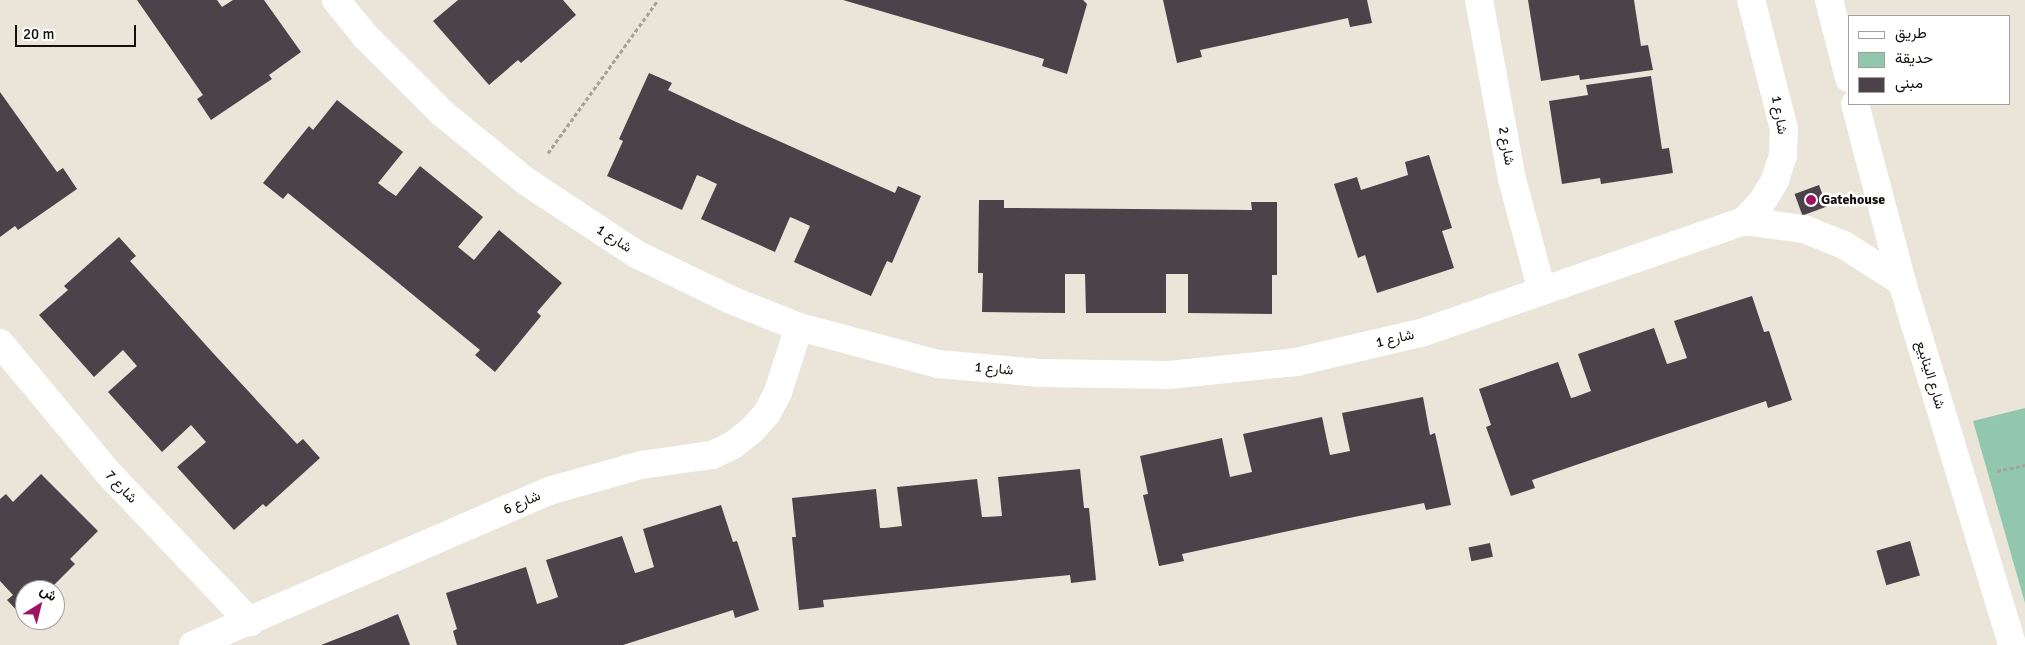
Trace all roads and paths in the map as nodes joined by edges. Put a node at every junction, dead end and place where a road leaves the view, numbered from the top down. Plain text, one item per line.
1 (336, 0) edge
2 (658, 0) edge
3 (1479, 0) edge
4 (1751, 0) edge
5 (1829, 0) edge
6 (1848, 74) edge
7 (1855, 105) edge
8 (527, 182) junction
9 (1744, 220) junction
10 (1902, 282) junction
11 (1542, 291) junction
12 (799, 328) junction
13 (0, 343) edge
14 (250, 622) junction
15 (193, 645) edge
16 (2012, 645) edge

1 - 8 street, شارع 1
2 - 8 path
3 - 11 street, شارع 2
4 - 9 street, شارع 1
5 - 6 street
7 - 10 street, شارع الينابيع
8 - 12 street, شارع 1
9 - 10 street, شارع 1
9 - 11 street, شارع 1
10 - 16 street, شارع الينابيع
11 - 12 street, شارع 1
12 - 14 street, شارع 6
13 - 14 street, شارع 7
14 - 15 street, شارع 6

